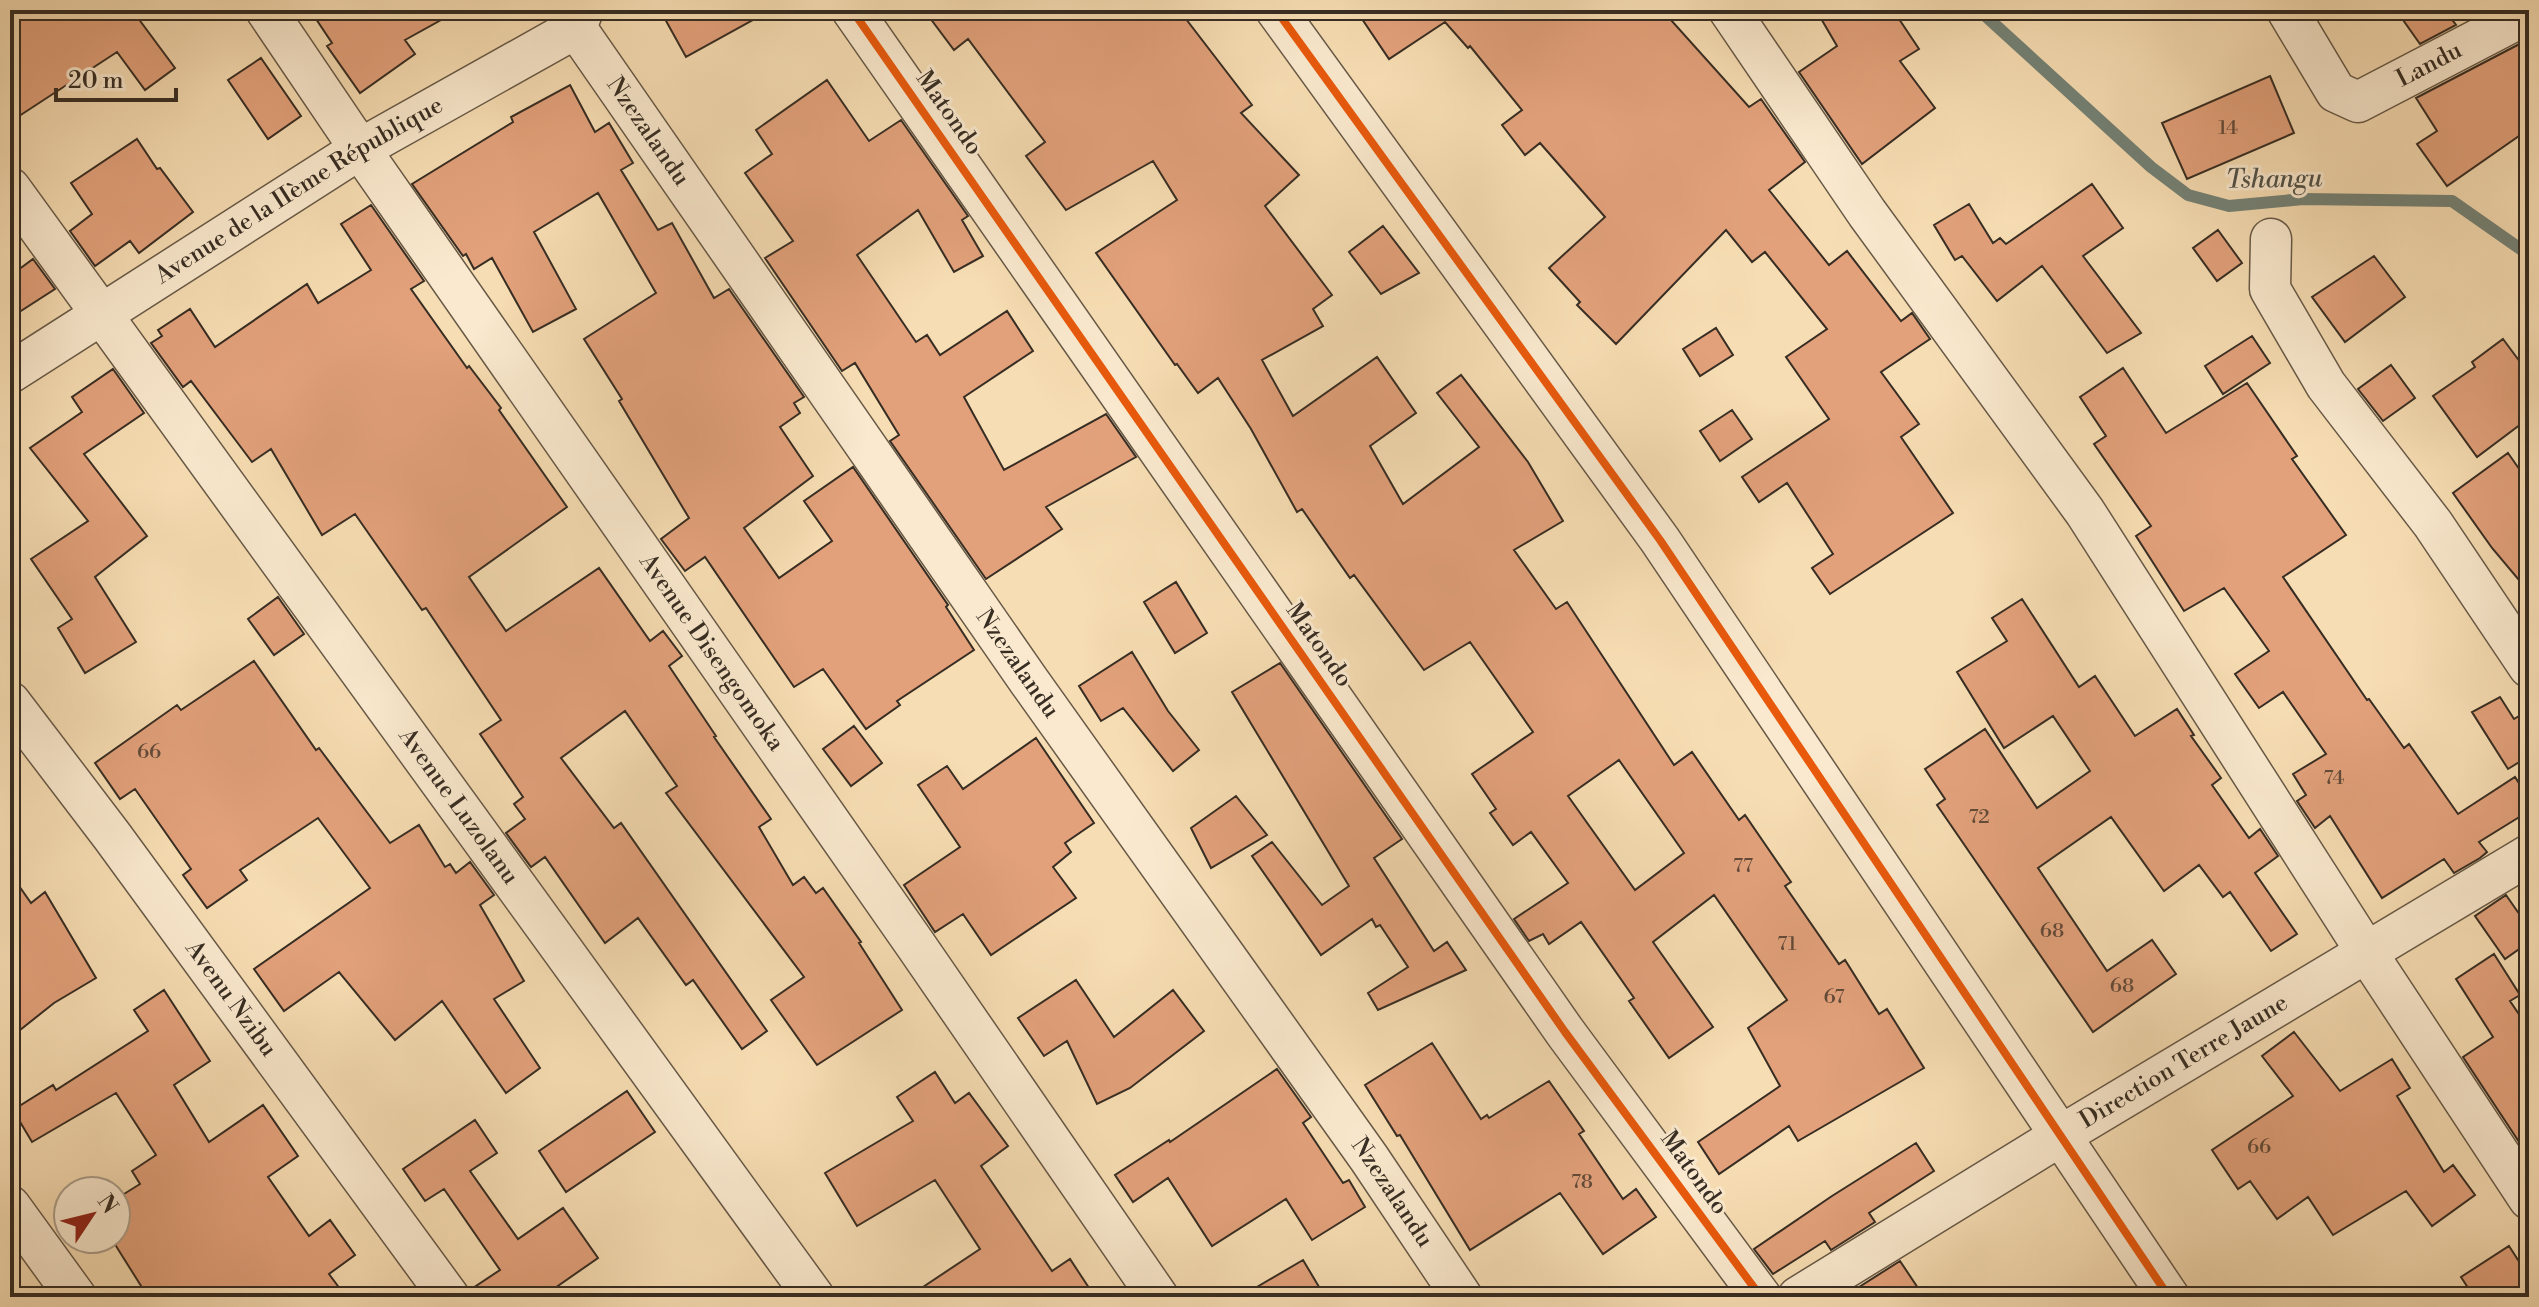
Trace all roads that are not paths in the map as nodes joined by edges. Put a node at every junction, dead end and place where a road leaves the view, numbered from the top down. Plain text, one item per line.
1 (266, 10) edge
2 (852, 10) edge
3 (1276, 10) edge
4 (1729, 10) edge
5 (2287, 10) edge
6 (2529, 13) edge
7 (579, 19) edge
8 (360, 149) junction
9 (10, 188) edge
10 (2271, 239) dead end
11 (102, 315) junction
12 (10, 373) edge
13 (2529, 667) edge
14 (10, 702) edge
15 (2529, 855) edge
16 (2367, 953) junction
17 (2060, 1136) junction
18 (2529, 1199) edge
19 (10, 1206) edge
20 (76, 1297) edge
21 (449, 1297) edge
22 (814, 1297) edge
23 (1158, 1297) edge
24 (1462, 1297) edge
25 (1761, 1297) edge
26 (1798, 1297) edge
27 (2169, 1297) edge

1 - 8 street, Avenue Disengomoka
2 - 25 street, Matondo
3 - 17 street
4 - 16 street
5 - 6 street, Landu
7 - 8 street, Avenue de la IIème République
7 - 24 street, Nzezalandu
8 - 11 street, Avenue de la IIème République
8 - 23 street, Avenue Disengomoka
9 - 11 street, Avenue Luzolanu
10 - 13 street
11 - 12 street, Avenue de la IIème République
11 - 22 street, Avenue Luzolanu
14 - 21 street, Avenu Nzibu
15 - 16 street, Direction Terre Jaune
16 - 17 street, Direction Terre Jaune
16 - 18 street
17 - 26 street, Direction Terre Jaune
17 - 27 street
19 - 20 street

